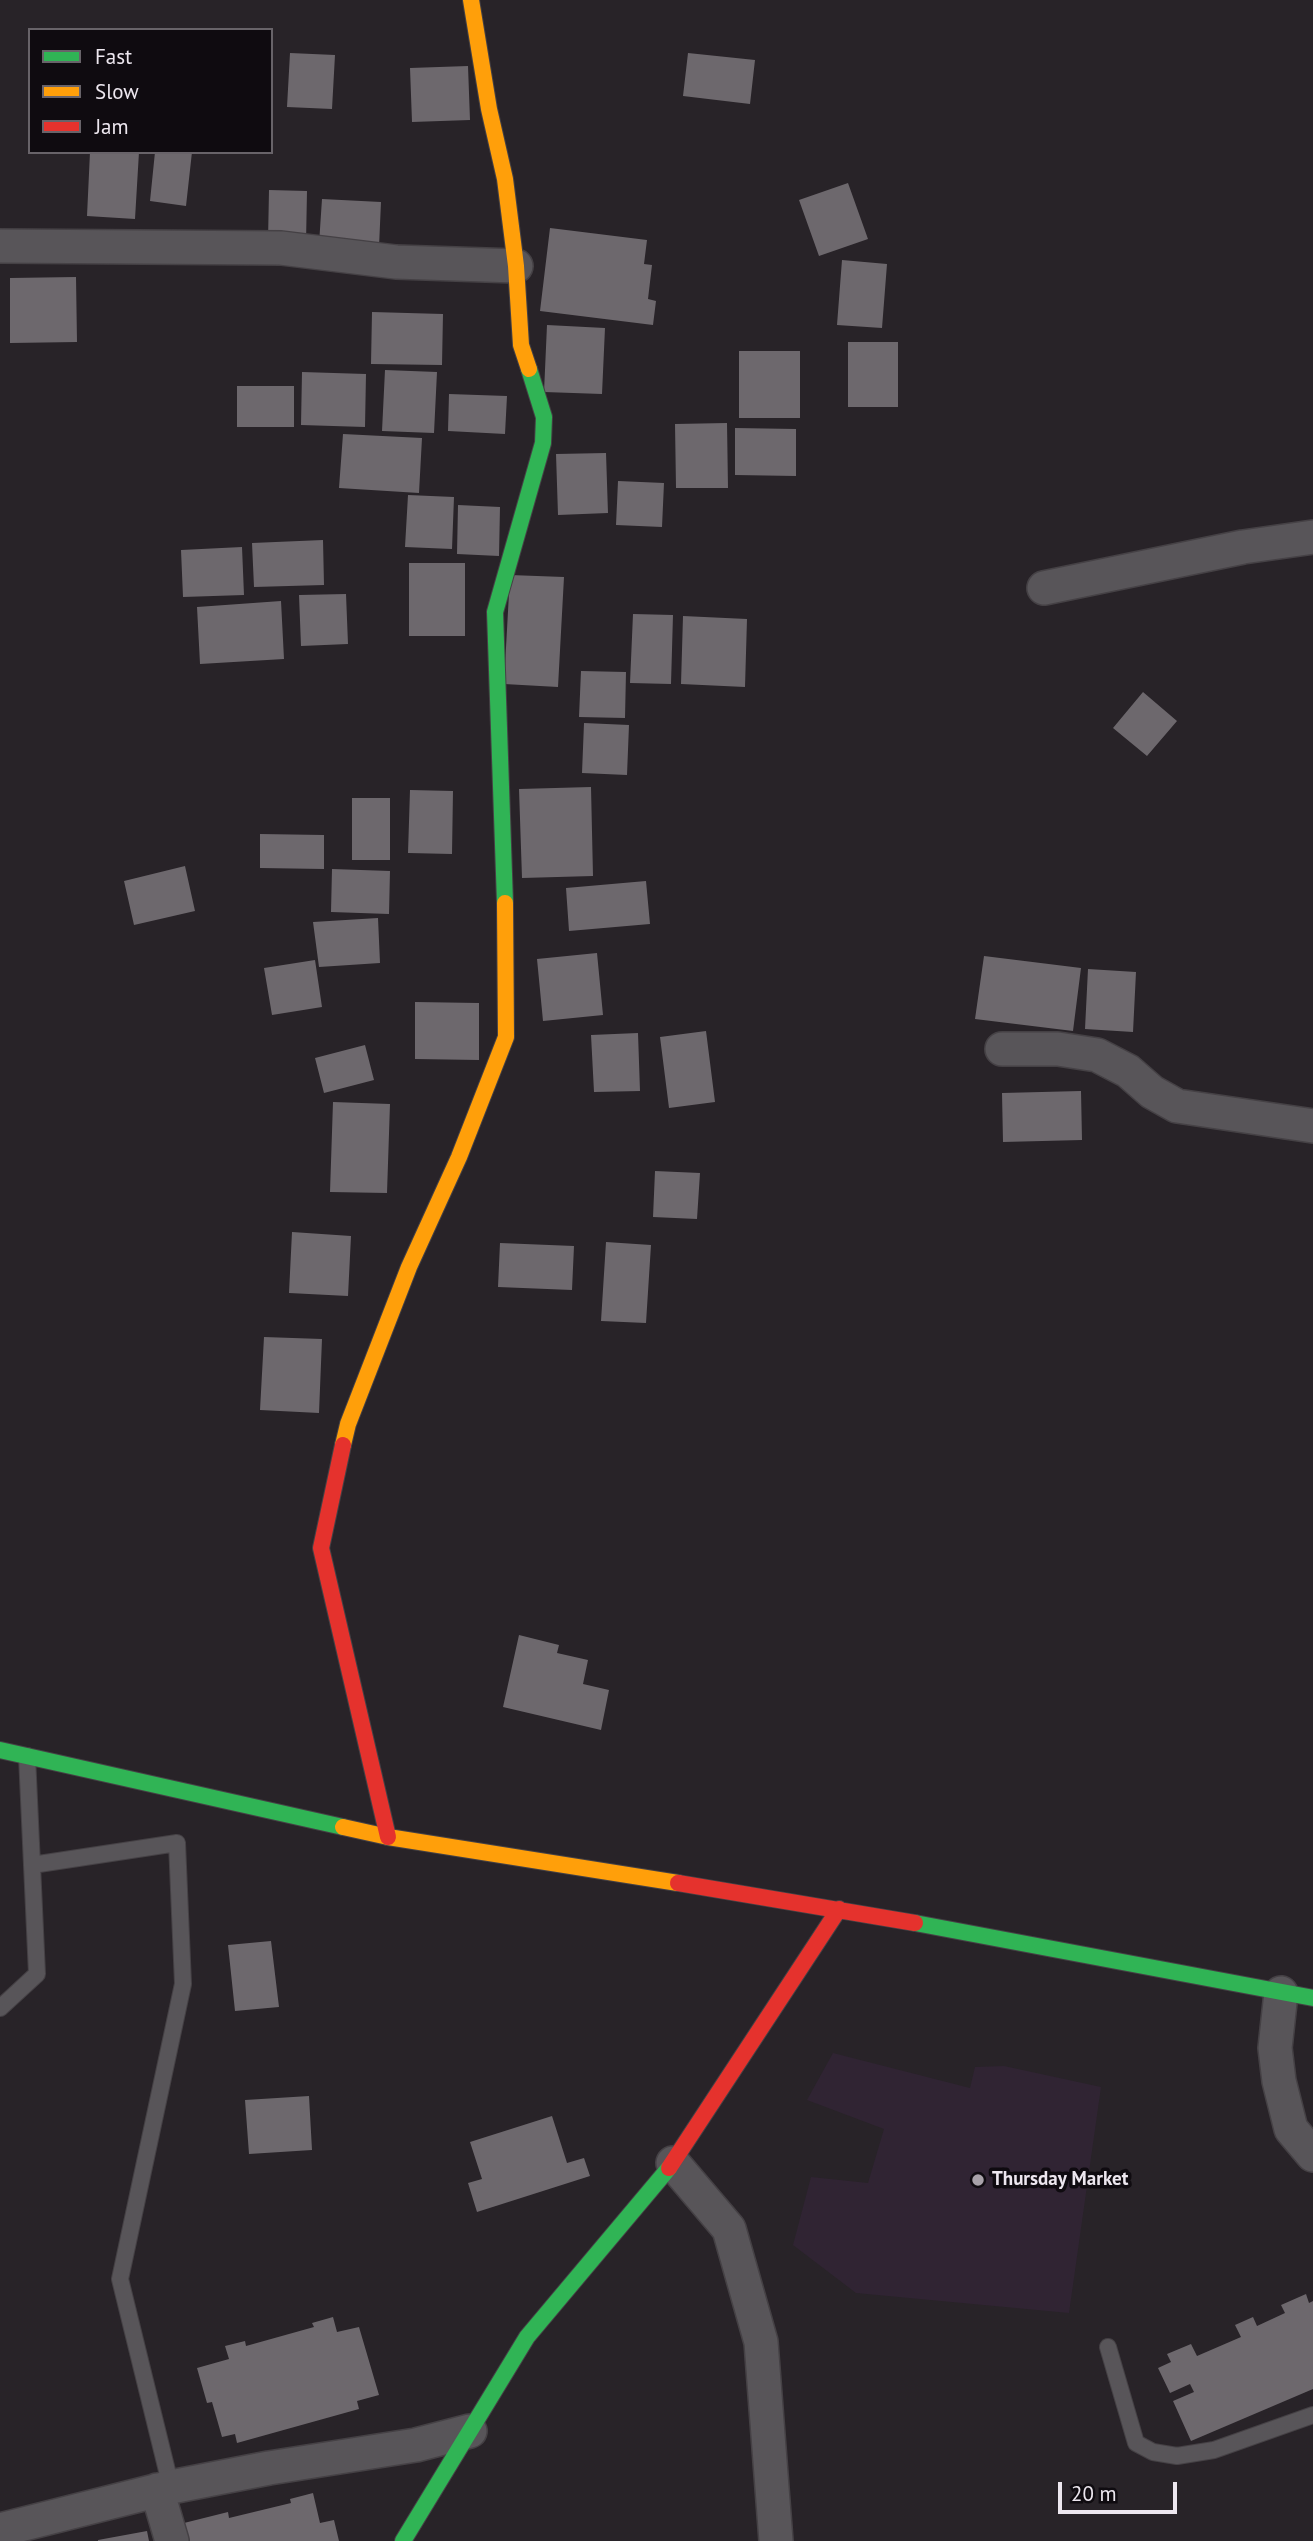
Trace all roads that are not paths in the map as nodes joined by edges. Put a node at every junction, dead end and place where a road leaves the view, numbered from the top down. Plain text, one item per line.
1 (471, 0) edge
2 (0, 246) edge
3 (516, 266) junction
4 (1313, 537) edge
5 (1044, 588) dead end
6 (1002, 1049) dead end
7 (1313, 1126) edge
8 (0, 1750) edge
9 (27, 1756) junction
10 (388, 1836) junction
11 (32, 1865) junction
12 (839, 1909) junction
13 (1297, 1995) edge
14 (0, 2008) edge
15 (1313, 2155) edge
16 (673, 2163) junction
17 (1108, 2347) dead end
18 (1313, 2415) edge
19 (470, 2431) junction
20 (164, 2488) junction
21 (0, 2530) edge
22 (172, 2541) edge
23 (403, 2541) edge
24 (776, 2541) edge

1 - 3 street
2 - 3 street
3 - 10 street
4 - 5 street
6 - 7 street
8 - 9 street
9 - 10 street
9 - 11 lane
10 - 12 street
11 - 14 lane
11 - 20 lane
12 - 13 street
12 - 16 street
13 - 15 street
16 - 19 street
16 - 24 street
17 - 18 lane
19 - 20 street
19 - 23 street
20 - 21 street
20 - 22 street

